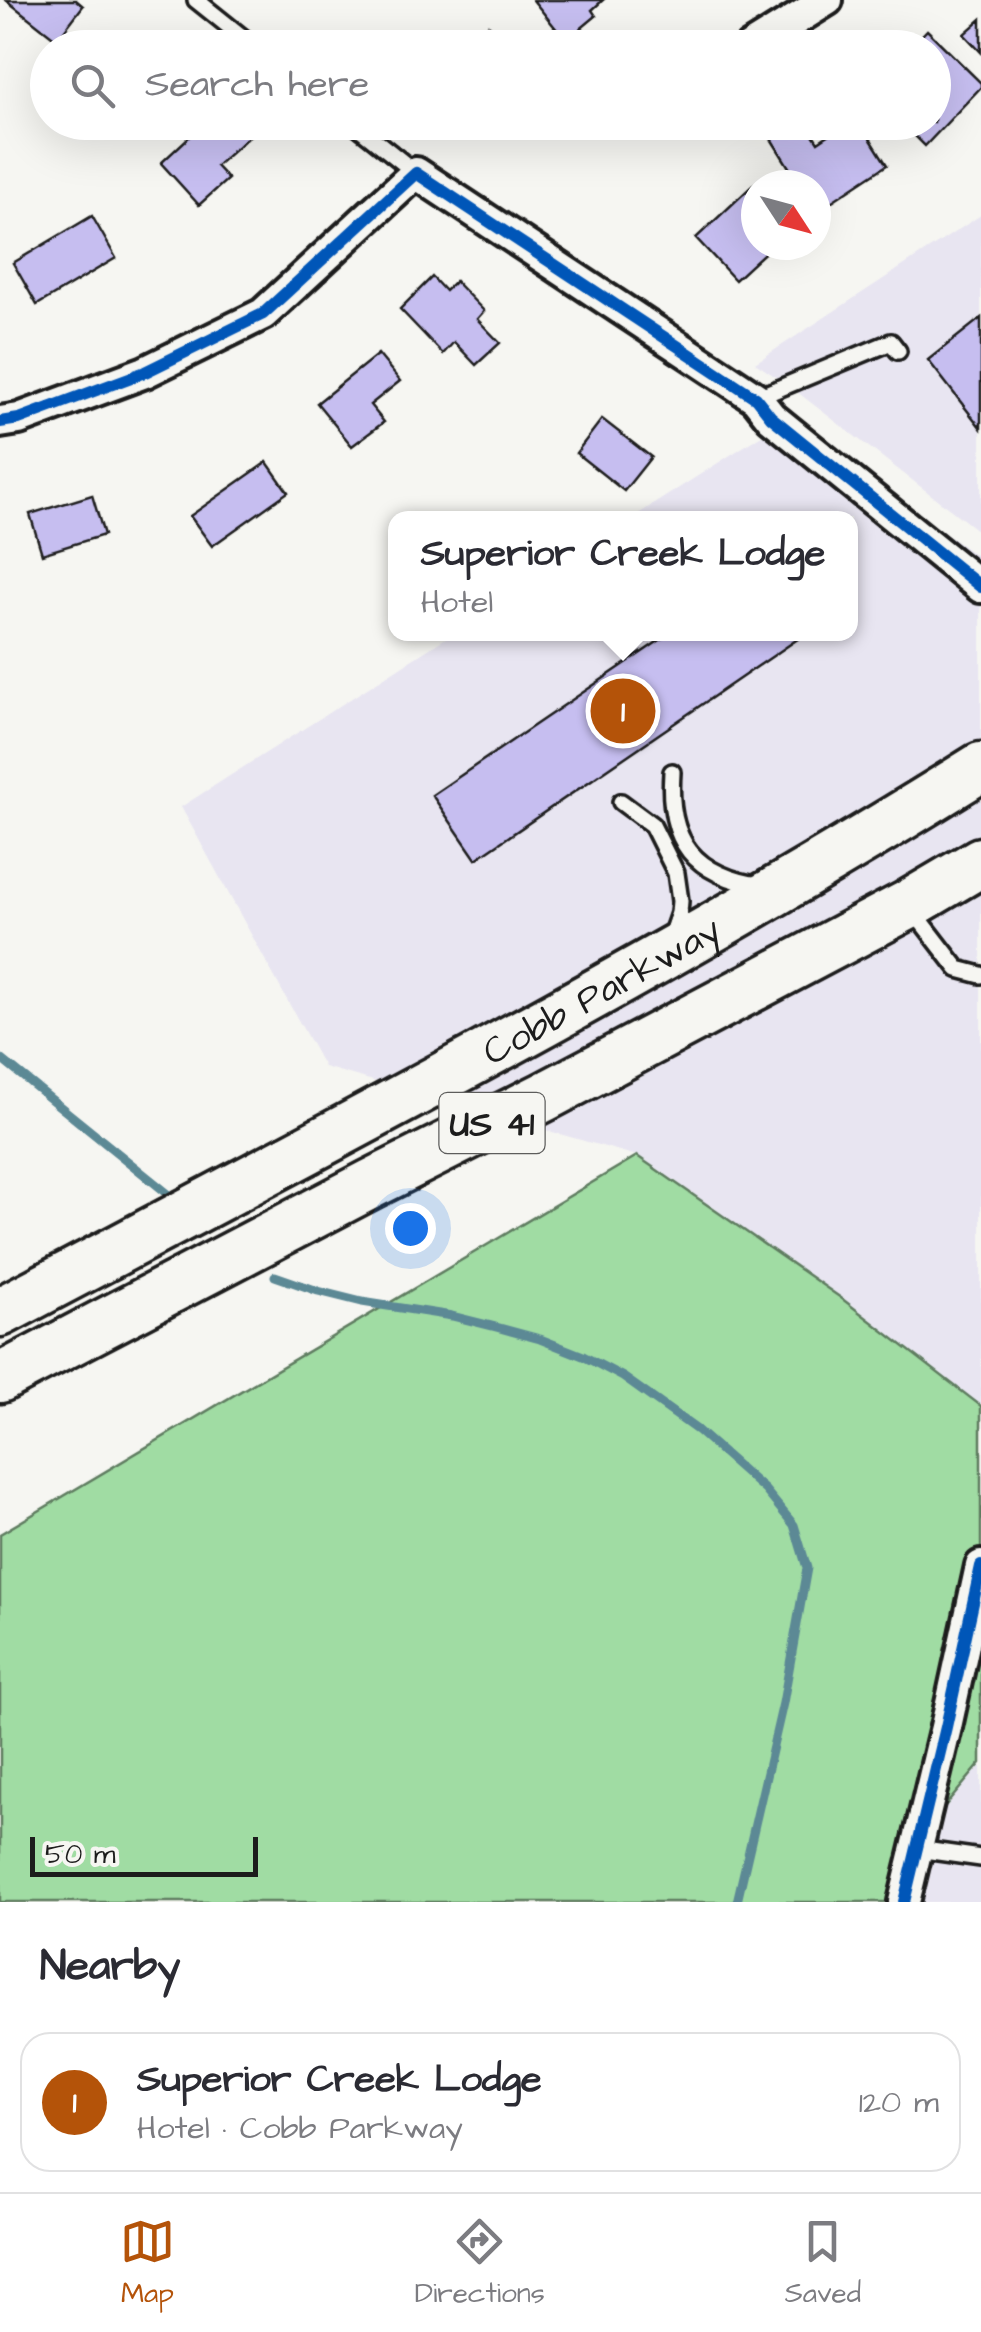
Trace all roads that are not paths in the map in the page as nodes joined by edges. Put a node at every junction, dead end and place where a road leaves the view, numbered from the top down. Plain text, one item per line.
1 (196, 0) edge
2 (827, 0) edge
3 (234, 30) edge
4 (779, 30) edge
5 (375, 140) edge
6 (416, 173) junction
7 (898, 351) dead end
8 (756, 398) junction
9 (0, 422) edge
10 (981, 587) edge
11 (981, 767) edge
12 (672, 772) dead end
13 (621, 802) dead end
14 (981, 862) edge
15 (782, 888) junction
16 (908, 905) junction
17 (659, 960) junction
18 (981, 974) edge
19 (0, 1312) edge
20 (0, 1378) edge
21 (981, 1566) edge
22 (917, 1849) junction
23 (981, 1858) edge
24 (904, 1902) edge

1 - 3 lane
2 - 4 street
5 - 6 lane
6 - 8 street
6 - 9 street
7 - 8 lane
8 - 10 street
11 - 15 main road, Cobb Parkway / US 41
12 - 15 lane
13 - 17 lane
14 - 16 main road, Cobb Parkway / US 41
15 - 17 main road, Cobb Parkway / US 41
16 - 18 lane
16 - 20 main road, Cobb Parkway / US 41
17 - 19 main road, Cobb Parkway / US 41
21 - 22 street
22 - 23 lane
22 - 24 street

